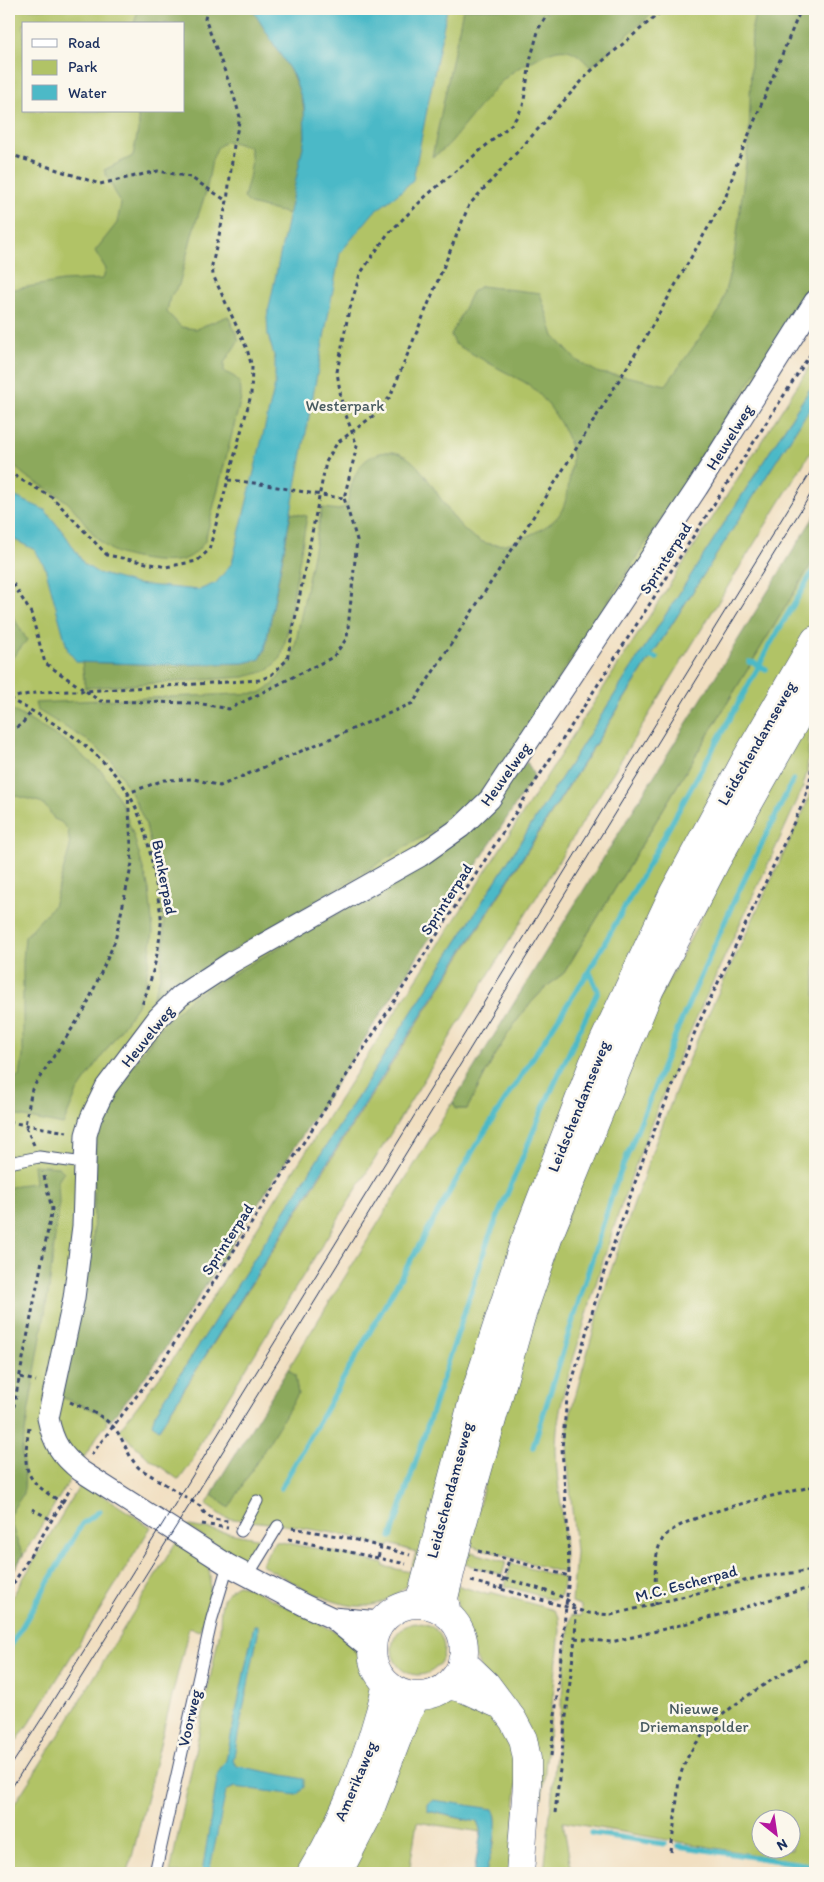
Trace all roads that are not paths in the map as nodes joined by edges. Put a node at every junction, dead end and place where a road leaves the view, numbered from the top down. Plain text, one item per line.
1 (815, 301) edge
2 (815, 640) edge
3 (815, 686) edge
4 (77, 1162) junction
5 (9, 1163) edge
6 (257, 1501) dead end
7 (278, 1526) dead end
8 (241, 1531) dead end
9 (228, 1565) junction
10 (248, 1575) junction
11 (417, 1604) junction
12 (447, 1614) junction
13 (332, 1618) junction
14 (381, 1622) junction
15 (371, 1650) junction
16 (462, 1661) junction
17 (387, 1684) junction
18 (448, 1685) junction
19 (417, 1696) junction
20 (500, 1704) junction
21 (155, 1873) edge
22 (311, 1873) edge
23 (338, 1873) edge
24 (520, 1873) edge

1 - 4 street, Heuvelweg
2 - 11 main road, Leidschendamseweg
3 - 12 main road, Leidschendamseweg
4 - 5 lane
4 - 9 street, Heuvelweg
6 - 8 lane
7 - 10 lane
9 - 10 street
9 - 21 lane, Voorweg
10 - 13 street
11 - 12 main road
11 - 14 main road
12 - 16 main road
13 - 14 street
13 - 15 street
14 - 15 main road
15 - 17 main road
16 - 18 main road
16 - 20 main road
17 - 19 main road
17 - 22 main road, Amerikaweg
18 - 19 main road
18 - 20 main road
19 - 23 main road, Amerikaweg
20 - 24 main road

